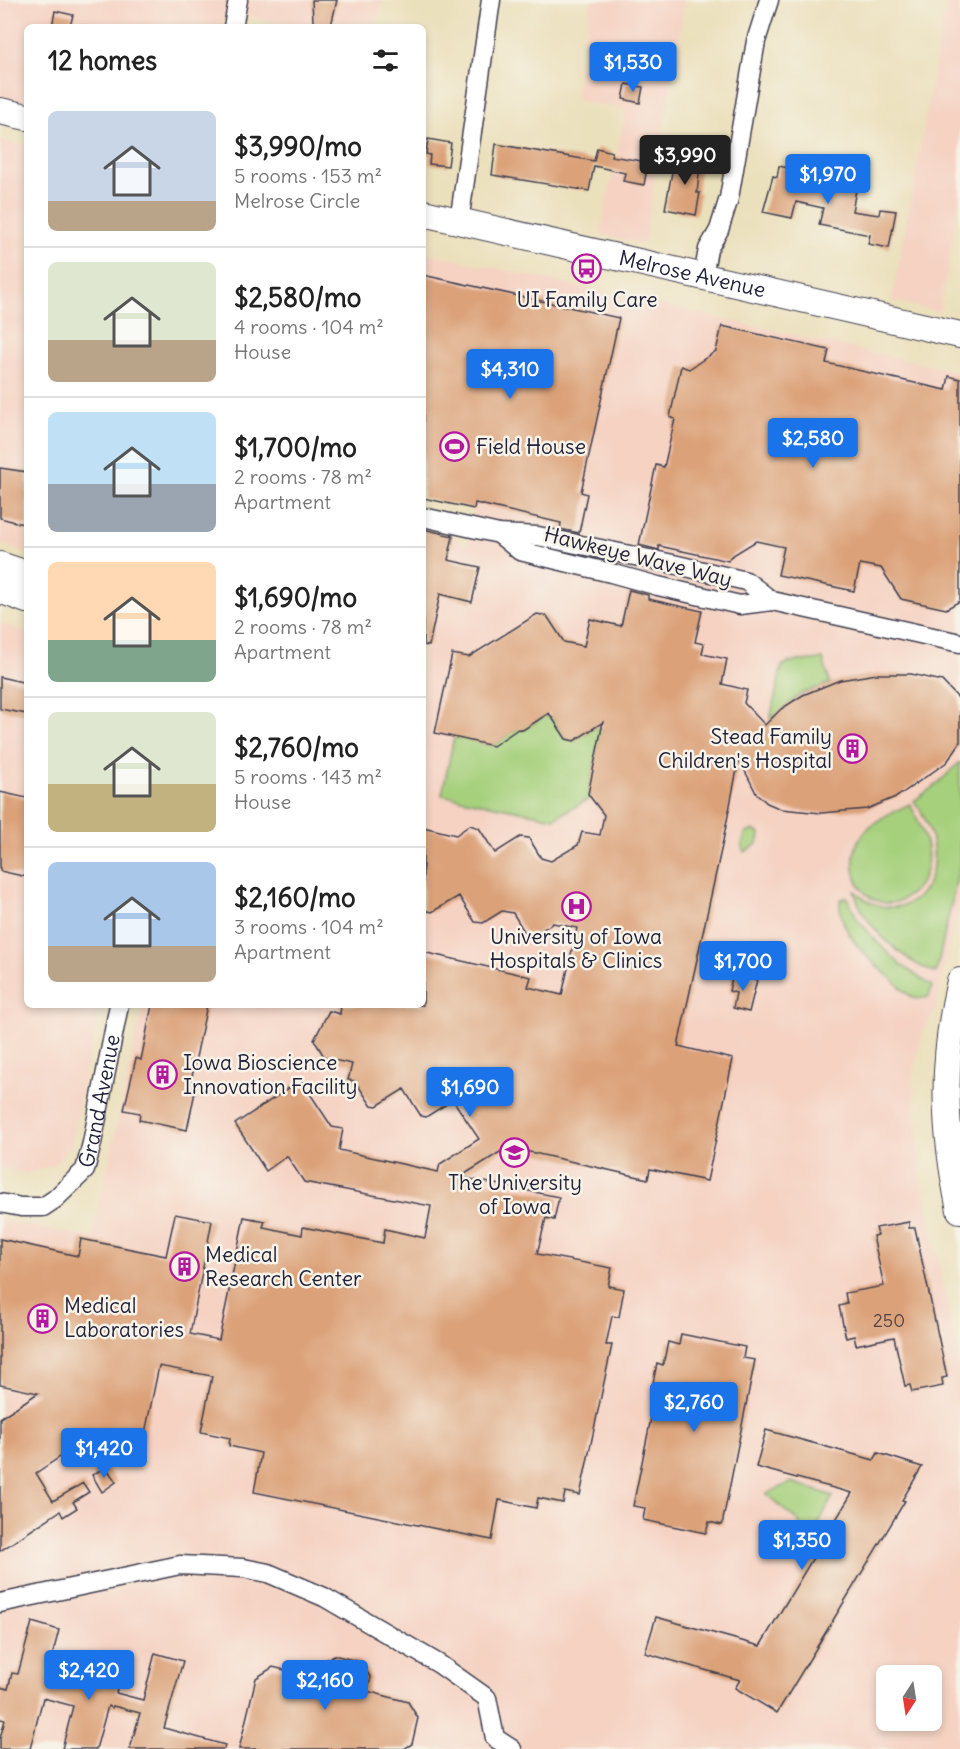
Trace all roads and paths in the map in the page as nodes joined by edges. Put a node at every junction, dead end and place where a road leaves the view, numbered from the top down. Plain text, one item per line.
1 (238, 0) edge
2 (491, 0) edge
3 (769, 0) edge
4 (234, 24) edge
5 (0, 111) edge
6 (24, 116) edge
7 (426, 214) edge
8 (459, 222) junction
9 (703, 277) junction
10 (960, 335) edge
11 (426, 518) edge
12 (499, 534) junction
13 (0, 565) edge
14 (24, 573) edge
15 (0, 590) edge
16 (24, 599) edge
17 (772, 601) junction
18 (960, 643) edge
19 (960, 981) edge
20 (118, 1008) edge
21 (955, 1040) edge
22 (0, 1203) edge
23 (960, 1210) edge
24 (0, 1603) edge
25 (512, 1749) edge

1 - 4 street
2 - 8 street
3 - 9 street
5 - 6 main road
7 - 8 main road, Melrose Avenue
8 - 9 main road, Melrose Avenue
9 - 10 main road, Melrose Avenue
11 - 12 street, Hawkeye Wave Way
12 - 17 street, Hawkeye Wave Way
12 - 17 street, Hawkeye Wave Way
13 - 14 main road
15 - 16 main road
17 - 18 street, Hawkeye Wave Way
19 - 21 main road
20 - 22 street, Grand Avenue
21 - 23 main road
24 - 25 street

